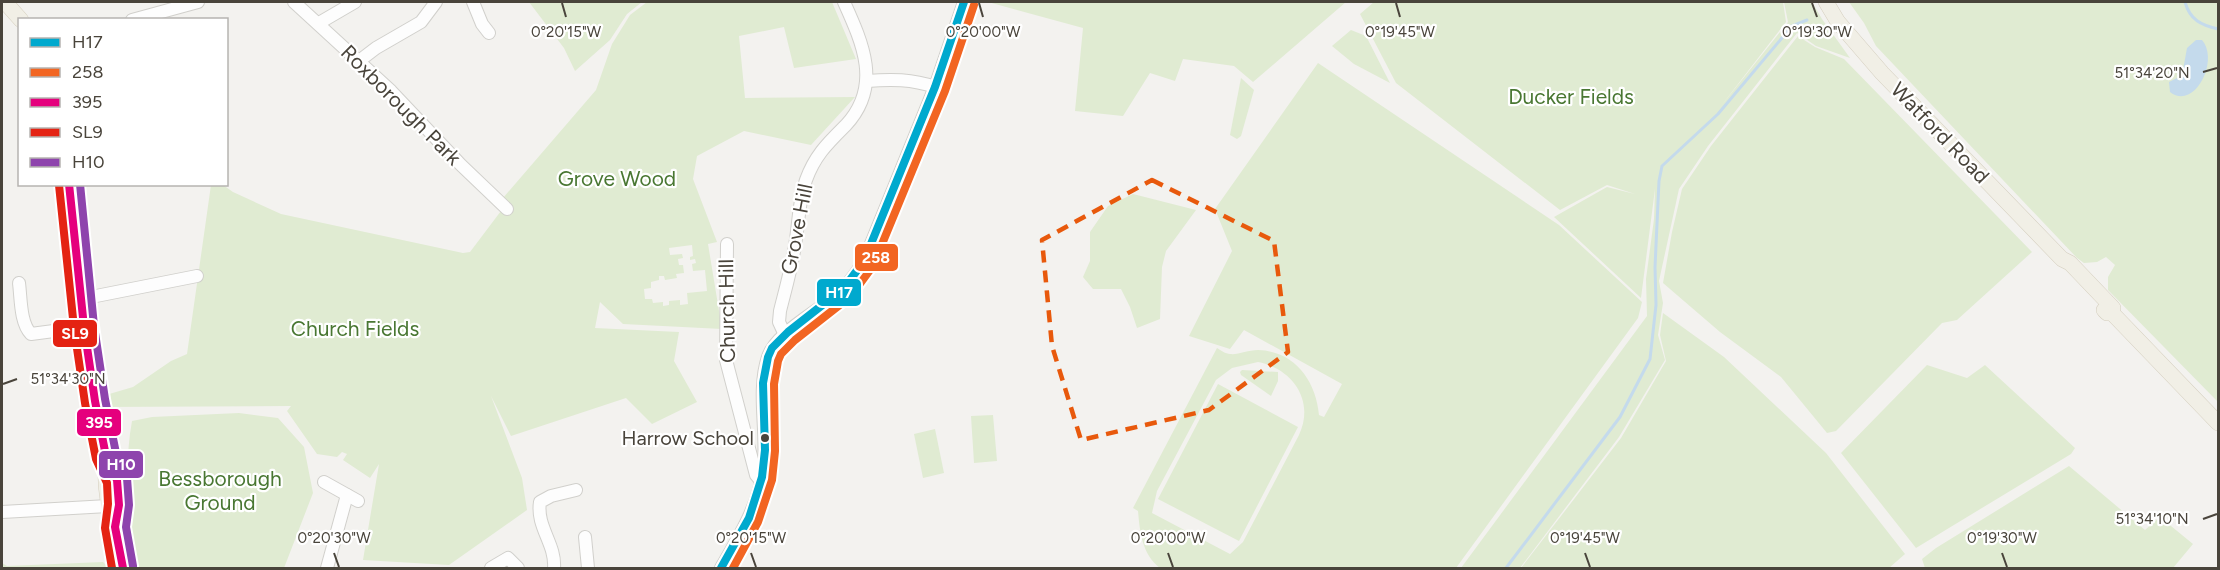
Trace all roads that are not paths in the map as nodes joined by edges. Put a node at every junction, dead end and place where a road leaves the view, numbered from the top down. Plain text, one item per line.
1 (4, 2) edge
2 (198, 2) edge
3 (294, 2) edge
4 (355, 2) edge
5 (436, 2) edge
6 (473, 2) edge
7 (844, 2) edge
8 (964, 2) edge
9 (1826, 2) edge
10 (19, 18) edge
11 (139, 18) edge
12 (318, 23) junction
13 (489, 33) dead end
14 (359, 61) junction
15 (867, 81) junction
16 (935, 87) junction
17 (69, 186) edge
18 (507, 209) dead end
19 (727, 244) dead end
20 (197, 276) dead end
21 (19, 283) dead end
22 (81, 299) junction
23 (84, 327) junction
24 (785, 334) junction
25 (2218, 423) edge
26 (106, 456) junction
27 (324, 482) dead end
28 (760, 482) junction
29 (576, 490) dead end
30 (347, 495) junction
31 (358, 501) dead end
32 (108, 506) junction
33 (2, 512) edge
34 (115, 526) junction
35 (585, 537) dead end
36 (123, 568) edge
37 (327, 568) edge
38 (490, 568) edge
39 (518, 568) edge
40 (554, 568) edge
41 (588, 568) edge
42 (719, 568) edge

1 - 10 main road
2 - 11 street
3 - 12 street, Roxborough Park
4 - 12 street
5 - 14 street
6 - 13 street
7 - 15 street, Grove Hill
8 - 16 street
9 - 25 main road, Watford Road
12 - 14 street, Roxborough Park
14 - 18 street, Roxborough Park
15 - 16 street
15 - 24 street, Grove Hill
16 - 24 street
17 - 22 main road
19 - 28 street, Church Hill
20 - 22 street
21 - 23 street
22 - 23 main road
23 - 26 main road
24 - 28 street
26 - 32 main road
26 - 34 main road
27 - 30 street
28 - 42 street
29 - 40 street
30 - 31 street
30 - 37 street
32 - 33 street
32 - 34 main road
34 - 36 main road
35 - 41 street
38 - 39 street

